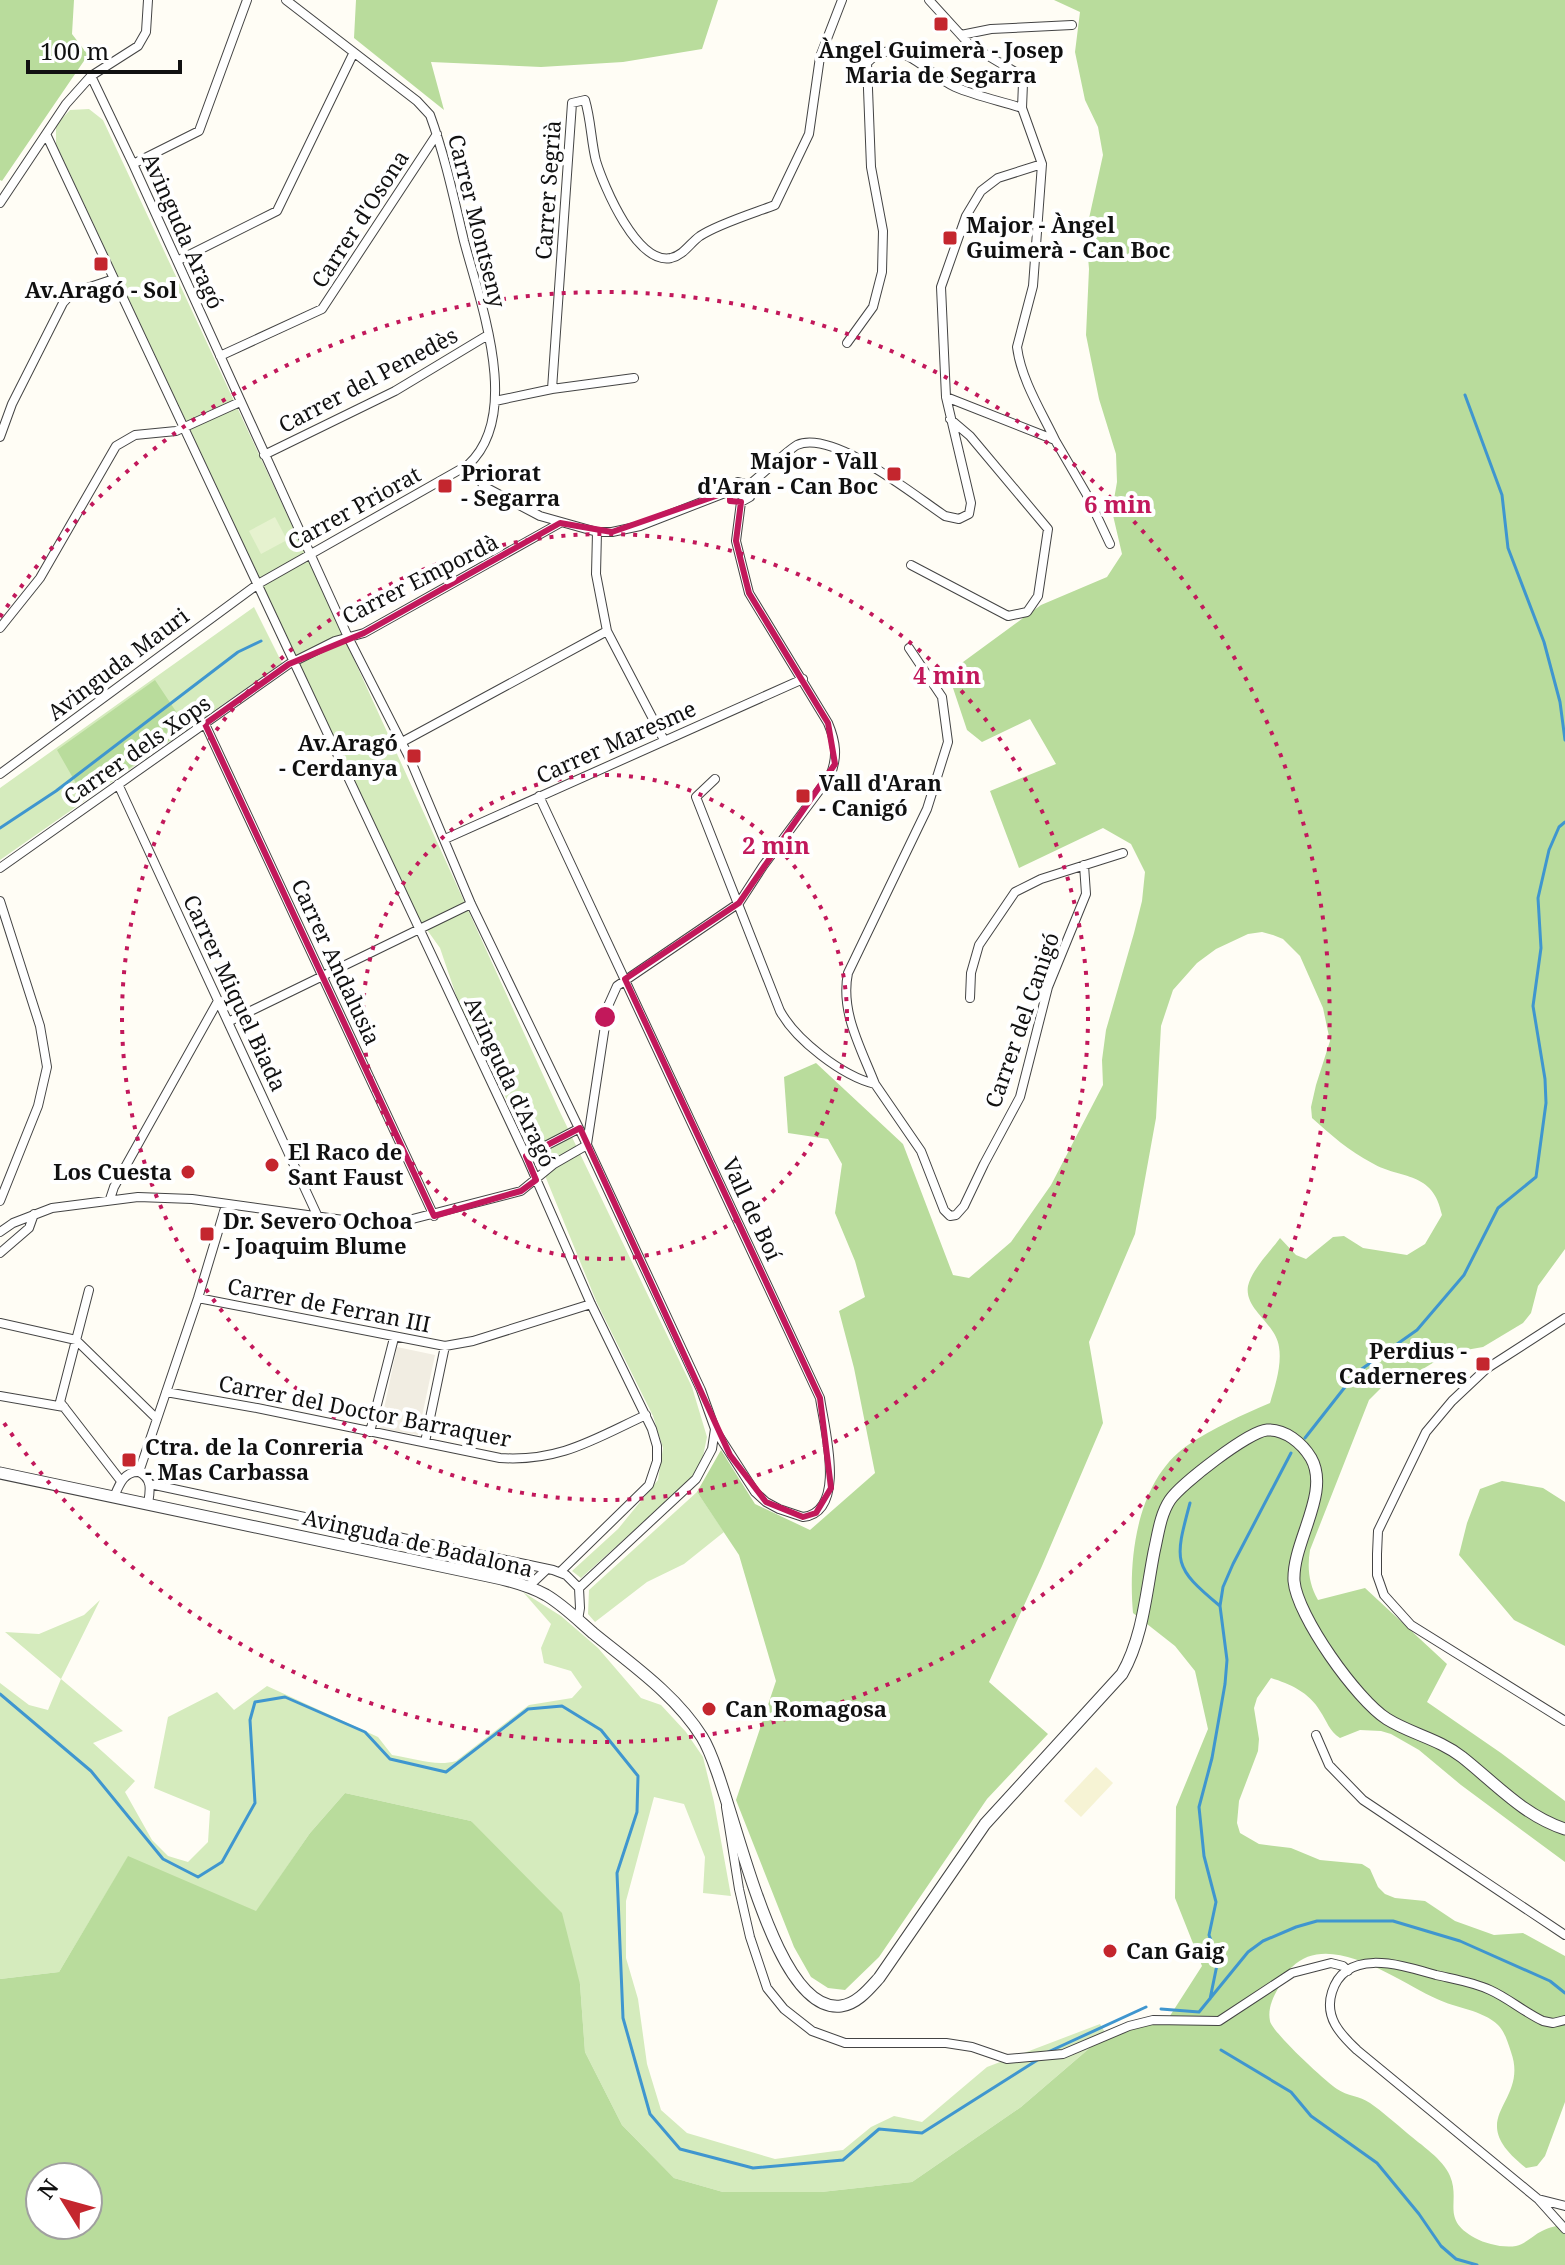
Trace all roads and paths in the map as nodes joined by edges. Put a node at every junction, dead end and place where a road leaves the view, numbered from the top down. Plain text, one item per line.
1 (148, 0) edge
2 (247, 0) edge
3 (286, 0) edge
4 (842, 0) edge
5 (929, 0) edge
6 (947, 0) edge
7 (937, 9) junction
8 (1072, 25) dead end
9 (961, 35) junction
10 (353, 54) junction
11 (91, 76) junction
12 (1022, 108) junction
13 (46, 134) junction
14 (437, 134) junction
15 (133, 164) junction
16 (1042, 164) junction
17 (0, 203) edge
18 (177, 261) junction
19 (114, 279) junction
20 (488, 335) junction
21 (847, 343) dead end
22 (220, 356) junction
23 (634, 378) dead end
24 (552, 389) junction
25 (946, 397) junction
26 (495, 401) junction
27 (240, 402) junction
28 (950, 419) junction
29 (184, 428) junction
30 (0, 437) edge
31 (1055, 440) junction
32 (264, 455) junction
33 (468, 465) junction
34 (749, 485) junction
35 (730, 491) junction
36 (741, 502) junction
37 (560, 523) junction
38 (597, 532) junction
39 (1110, 544) dead end
40 (310, 552) junction
41 (911, 565) dead end
42 (258, 584) junction
43 (0, 628) edge
44 (607, 631) junction
45 (348, 637) junction
46 (909, 648) dead end
47 (295, 663) junction
48 (803, 679) junction
49 (205, 724) junction
50 (664, 740) junction
51 (402, 742) junction
52 (0, 774) edge
53 (715, 779) dead end
54 (118, 784) junction
55 (539, 796) junction
56 (445, 839) junction
57 (1123, 853) dead end
58 (1084, 865) junction
59 (0, 868) edge
60 (0, 901) edge
61 (739, 903) junction
62 (471, 904) junction
63 (418, 928) junction
64 (322, 975) junction
65 (625, 979) junction
66 (970, 998) dead end
67 (218, 1001) junction
68 (228, 1022) junction
69 (875, 1084) junction
70 (594, 1104) junction
71 (578, 1129) junction
72 (587, 1145) junction
73 (526, 1156) junction
74 (536, 1180) junction
75 (110, 1199) junction
76 (0, 1201) edge
77 (226, 1205) junction
78 (34, 1214) junction
79 (434, 1216) junction
80 (318, 1217) junction
81 (0, 1232) edge
82 (0, 1253) edge
83 (89, 1290) dead end
84 (198, 1298) junction
85 (591, 1304) junction
86 (1565, 1318) edge
87 (0, 1323) edge
88 (394, 1338) junction
89 (76, 1340) junction
90 (445, 1346) junction
91 (166, 1392) junction
92 (0, 1396) edge
93 (64, 1407) junction
94 (646, 1415) junction
95 (156, 1418) junction
96 (715, 1429) junction
97 (370, 1432) junction
98 (425, 1442) junction
99 (139, 1472) junction
100 (0, 1473) edge
101 (121, 1481) junction
102 (150, 1484) junction
103 (114, 1497) junction
104 (148, 1504) junction
105 (546, 1570) junction
106 (560, 1572) junction
107 (528, 1587) junction
108 (579, 1588) junction
109 (578, 1620) junction
110 (1565, 1721) edge
111 (1316, 1735) dead end
112 (726, 1802) junction
113 (1565, 1829) edge
114 (1565, 1935) edge
115 (1348, 1971) junction
116 (1565, 2020) edge
117 (1538, 2199) junction
118 (1565, 2206) edge
119 (1565, 2229) edge

1 - 11 street
2 - 15 street
3 - 10 street, Carrer Montseny
4 - 24 street, Carrer Segrià
5 - 7 street
6 - 7 street
7 - 9 street
8 - 9 street
9 - 12 street
10 - 14 street, Carrer Montseny
10 - 18 street
11 - 13 street
11 - 15 street, Avinguda Aragó
12 - 16 street
12 - 21 street
13 - 17 street
13 - 19 street
14 - 20 street, Carrer Montseny
14 - 22 street, Carrer d'Osona
15 - 18 street, Avinguda Aragó
16 - 25 street
16 - 31 street
18 - 22 street, Avinguda Aragó
19 - 29 street
19 - 30 street
20 - 26 street, Carrer Montseny
20 - 32 street, Carrer del Penedès
22 - 27 street, Avinguda Aragó
23 - 24 street
24 - 26 street
25 - 28 street
25 - 31 street
26 - 33 street, Carrer Montseny
27 - 29 street
27 - 32 street, Avinguda Aragó
28 - 34 street
28 - 41 street
29 - 42 street
29 - 43 street
31 - 39 street
32 - 40 street, Avinguda Aragó
33 - 37 street
33 - 40 street, Carrer Priorat
34 - 35 street
34 - 36 street
35 - 36 street
35 - 38 street
36 - 48 street
37 - 38 street
37 - 45 street, Carrer Empordà
38 - 44 street
40 - 42 street, Carrer Priorat
40 - 45 street, Avinguda Aragó
42 - 47 street, Avinguda d'Aragó
42 - 52 street, Avinguda Mauri
44 - 50 street
44 - 51 street
45 - 47 street, Carrer Empordà
45 - 51 street, Avinguda d'Aragó
46 - 69 street
47 - 49 street, Carrer dels Xops
47 - 63 street, Avinguda d'Aragó
48 - 50 street, Carrer Maresme
48 - 61 street
49 - 54 street, Carrer dels Xops
49 - 64 street, Carrer Andalusia
50 - 55 street, Carrer Maresme
51 - 56 street, Avinguda d'Aragó
53 - 61 street, Carrer del Canigó
54 - 59 street, Carrer dels Xops
54 - 67 street, Carrer Miquel Biada
55 - 56 street, Carrer Maresme
55 - 65 street, Vall de Boí
56 - 62 street, Avinguda d'Aragó
57 - 58 street
58 - 66 street
58 - 69 street, Carrer del Canigó
60 - 76 street
61 - 65 street
61 - 69 street, Carrer del Canigó
62 - 63 street
62 - 71 street, Avinguda d'Aragó
63 - 64 street
63 - 73 street, Avinguda d'Aragó
64 - 68 street
64 - 79 street, Carrer Andalusia
65 - 70 street
65 - 96 street, Vall de Boí
67 - 68 street, Carrer Miquel Biada
67 - 75 street
68 - 80 street, Carrer Miquel Biada
70 - 71 street
70 - 72 street
71 - 72 street, Avinguda d'Aragó
71 - 73 street
72 - 74 street
72 - 96 street, Avinguda d'Aragó
73 - 74 street, Avinguda d'Aragó
74 - 79 street
74 - 85 street, Avinguda d'Aragó
75 - 77 street
75 - 78 street
77 - 80 street
77 - 84 street
78 - 81 street
78 - 82 street
79 - 80 street
83 - 89 street
84 - 88 street, Carrer de Ferran III
84 - 91 street
85 - 90 street, Carrer de Ferran III
85 - 94 street, Avinguda d'Aragó
86 - 110 street
87 - 89 street
88 - 90 street, Carrer de Ferran III
88 - 97 street
89 - 93 street
89 - 95 street
90 - 98 street
91 - 95 street
91 - 97 street, Carrer del Doctor Barraquer
92 - 93 street
93 - 101 street
94 - 98 street, Carrer del Doctor Barraquer
94 - 106 street, Avinguda d'Aragó
95 - 99 street
96 - 108 street
97 - 98 street, Carrer del Doctor Barraquer
99 - 101 street
99 - 102 street
100 - 103 street, Avinguda de Badalona
101 - 103 street
102 - 104 street
102 - 105 street
103 - 104 street, Avinguda de Badalona
104 - 107 street, Avinguda de Badalona
105 - 106 street
105 - 107 street
106 - 108 street
107 - 109 street, Avinguda de Badalona
108 - 109 street
109 - 112 street, Avinguda de Badalona
111 - 114 street
112 - 113 street, Avinguda de Badalona
112 - 115 street
115 - 116 street
115 - 117 street
117 - 118 street
117 - 119 street

